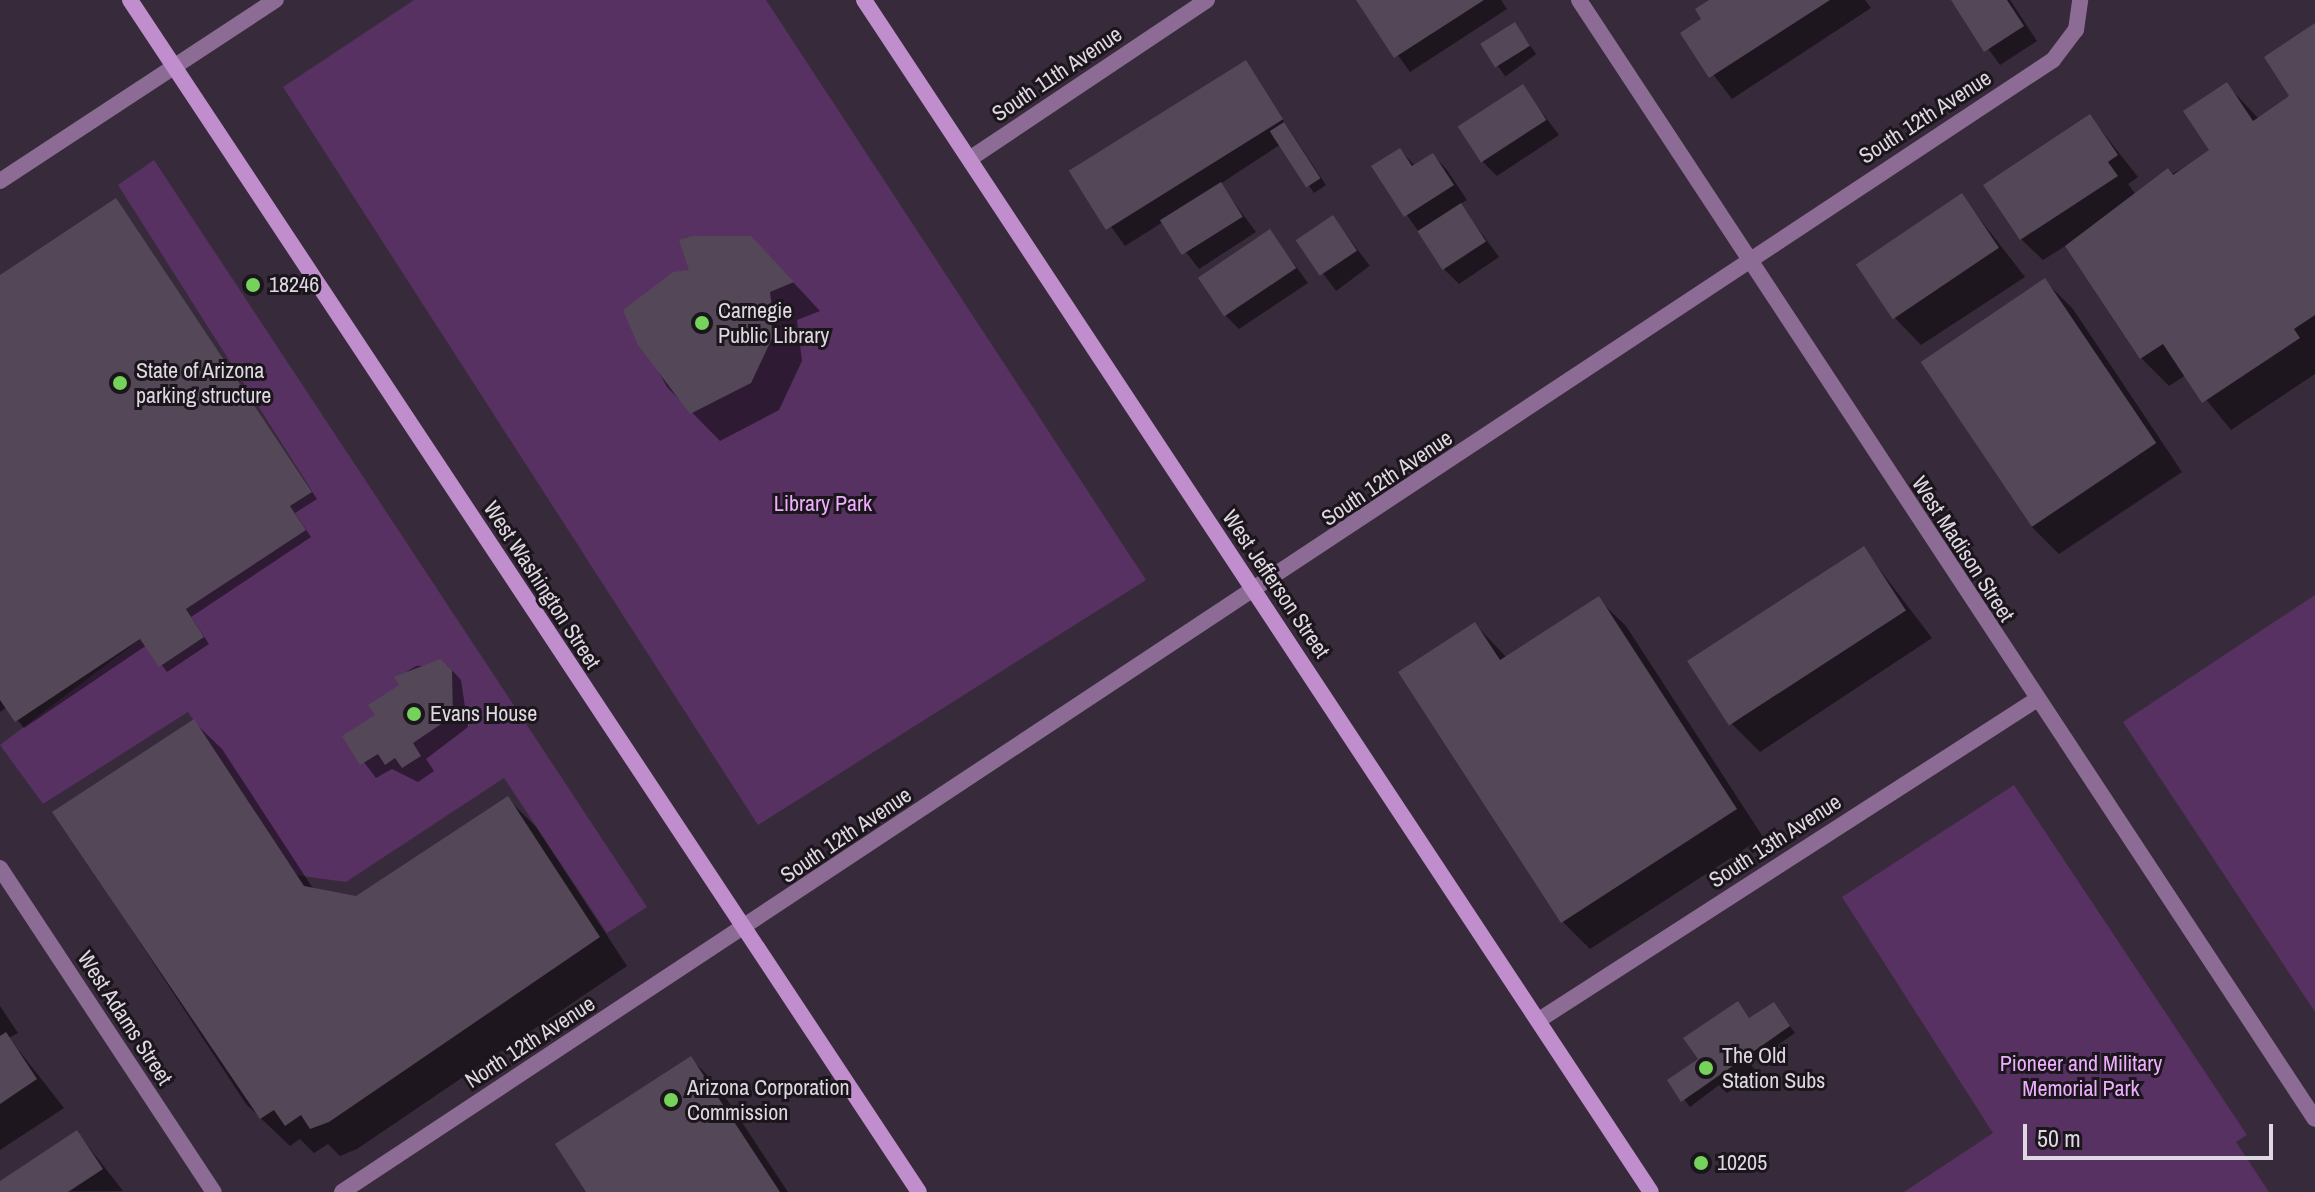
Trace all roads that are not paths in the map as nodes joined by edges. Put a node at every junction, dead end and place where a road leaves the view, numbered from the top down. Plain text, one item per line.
1 (130, 0) edge
2 (276, 0) edge
3 (864, 0) edge
4 (1207, 0) edge
5 (1579, 0) edge
6 (2080, 0) edge
7 (174, 67) junction
8 (971, 158) junction
9 (0, 181) edge
10 (1747, 260) junction
11 (1254, 592) junction
12 (2036, 700) junction
13 (0, 868) edge
14 (742, 929) junction
15 (1539, 1020) junction
16 (2315, 1119) edge
17 (214, 1192) edge
18 (342, 1192) edge
19 (919, 1192) edge
20 (1651, 1192) edge

1 - 7 main road, West Washington Street
2 - 7 street
3 - 8 main road, West Jefferson Street
4 - 8 street, South 11th Avenue
5 - 10 street, West Madison Street
6 - 10 street, South 12th Avenue
7 - 9 street
7 - 14 main road, West Washington Street
8 - 11 main road, West Jefferson Street
10 - 11 street, South 12th Avenue
10 - 12 street, West Madison Street
11 - 14 street, South 12th Avenue
11 - 15 main road, West Jefferson Street
12 - 15 street, South 13th Avenue
12 - 16 street, West Madison Street
13 - 17 street, West Adams Street
14 - 18 street, North 12th Avenue
14 - 19 main road, West Washington Street
15 - 20 main road, West Jefferson Street

